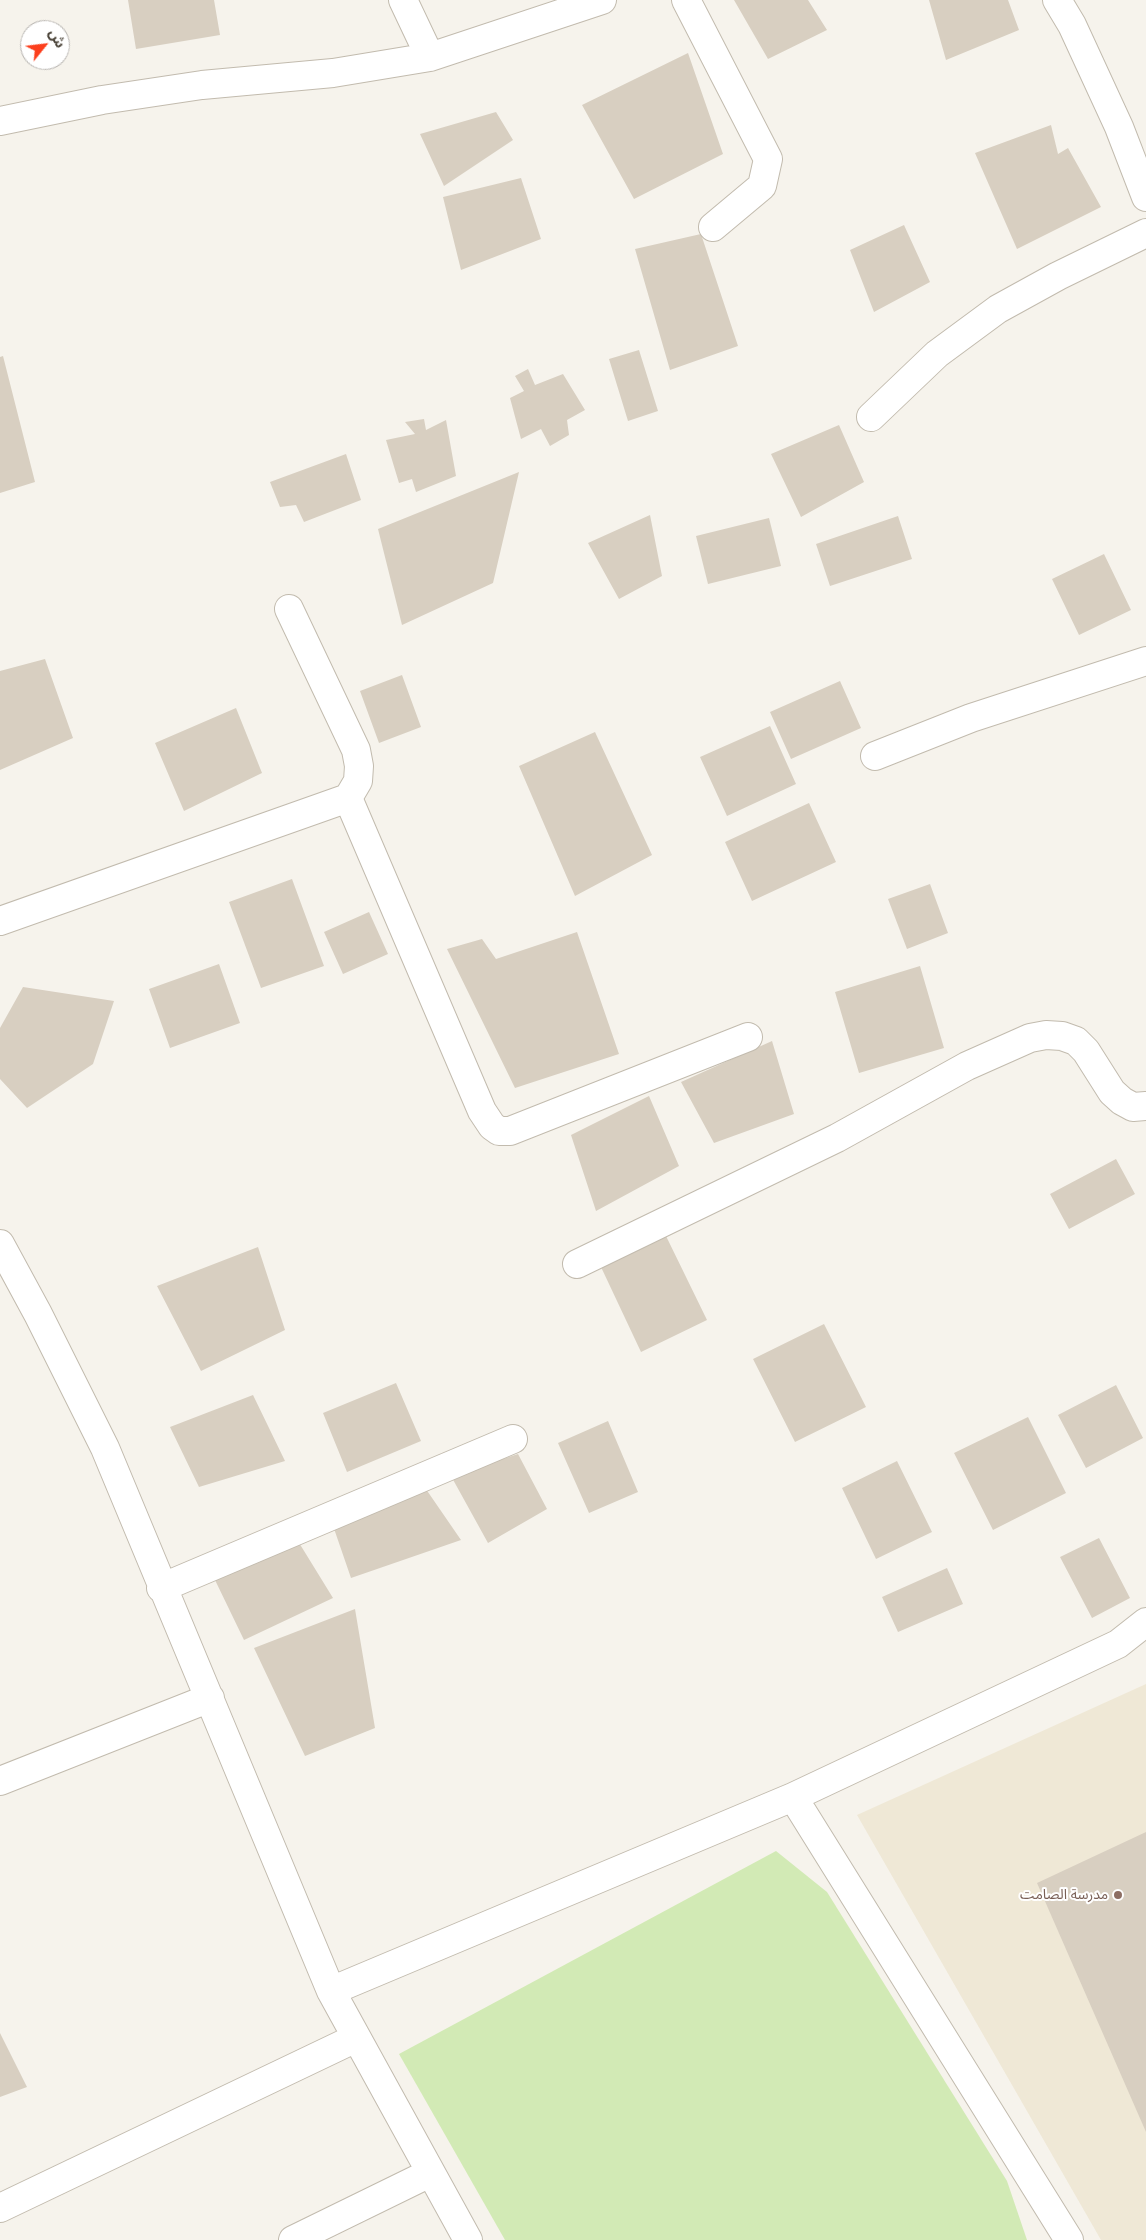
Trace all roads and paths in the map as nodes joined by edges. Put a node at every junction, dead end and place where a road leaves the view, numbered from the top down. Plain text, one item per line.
1 (403, 0) edge
2 (602, 0) edge
3 (686, 0) edge
4 (1057, 0) edge
5 (430, 57) junction
6 (0, 121) edge
7 (1146, 197) edge
8 (712, 227) dead end
9 (1146, 233) edge
10 (871, 417) dead end
11 (289, 609) dead end
12 (1146, 661) edge
13 (875, 756) dead end
14 (348, 798) junction
15 (0, 921) edge
16 (748, 1037) dead end
17 (1146, 1106) edge
18 (0, 1244) edge
19 (577, 1264) dead end
20 (513, 1439) dead end
21 (162, 1588) junction
22 (1146, 1622) edge
23 (210, 1698) junction
24 (0, 1781) edge
25 (793, 1797) junction
26 (331, 1991) junction
27 (356, 2038) junction
28 (430, 2173) junction
29 (0, 2208) edge
30 (293, 2240) edge
31 (468, 2240) edge
32 (1069, 2240) edge

1 - 5 street
2 - 5 street
3 - 8 street
4 - 7 street
5 - 6 street
9 - 10 street
11 - 14 street
12 - 13 street
14 - 15 street
14 - 16 street
17 - 19 street
18 - 21 street
20 - 21 street
21 - 23 street
22 - 25 street
23 - 24 street
23 - 26 street
25 - 26 street
25 - 32 street
26 - 27 street
27 - 28 street
27 - 29 street
28 - 30 street
28 - 31 street

